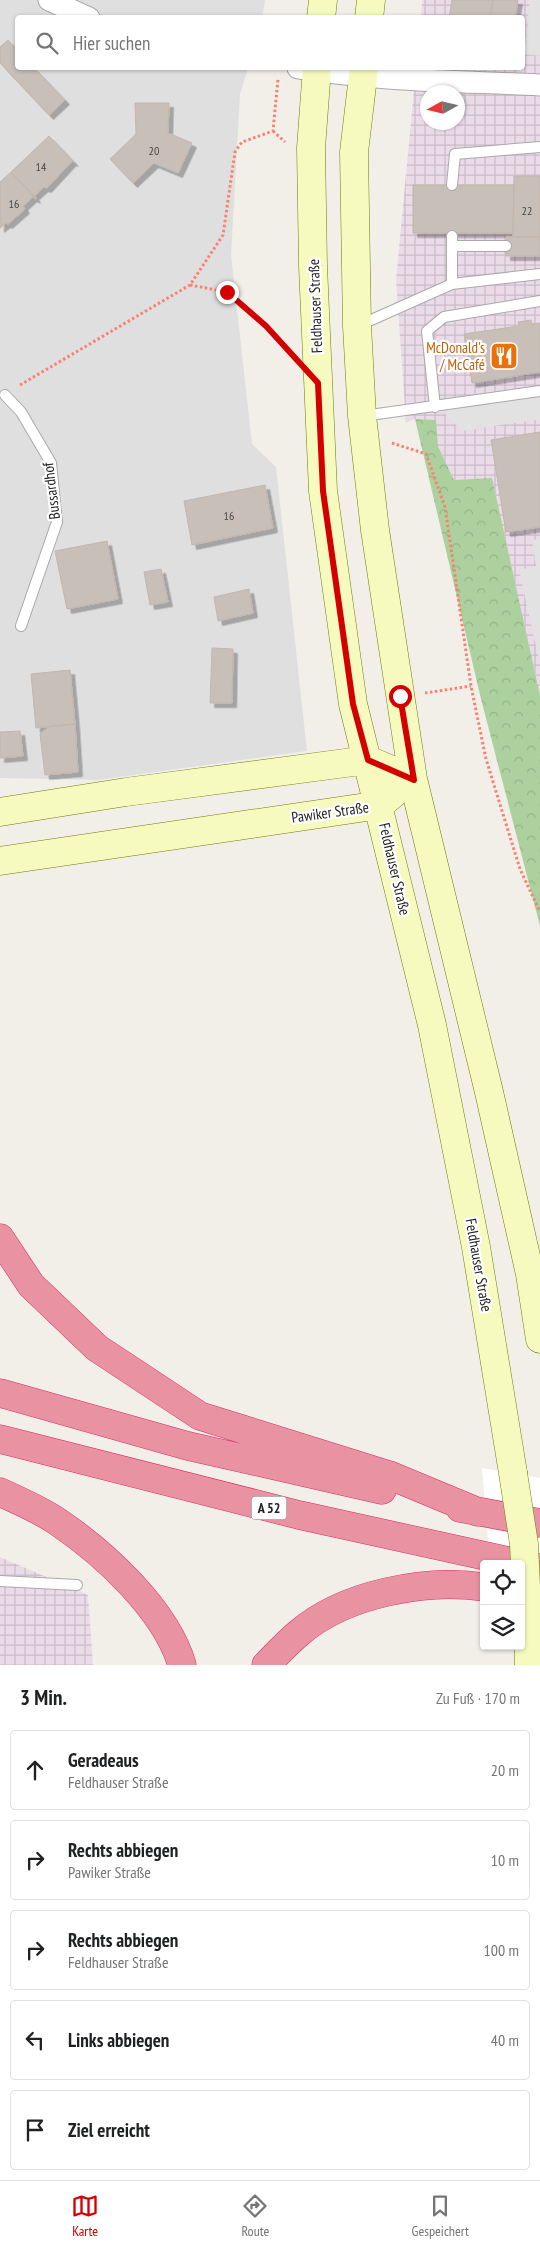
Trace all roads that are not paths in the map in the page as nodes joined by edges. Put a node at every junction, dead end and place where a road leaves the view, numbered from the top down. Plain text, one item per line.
1 (49, 0) edge
2 (322, 0) edge
3 (371, 0) edge
4 (82, 15) edge
5 (321, 15) edge
6 (369, 15) edge
7 (311, 70) edge
8 (329, 70) edge
9 (364, 72) edge
10 (540, 86) edge
11 (540, 146) edge
12 (452, 185) dead end
13 (506, 246) dead end
14 (540, 274) edge
15 (452, 284) junction
16 (540, 301) edge
17 (357, 326) junction
18 (540, 391) edge
19 (5, 394) road end
20 (435, 407) junction
21 (363, 425) junction
22 (21, 626) dead end
23 (368, 760) junction
24 (414, 780) junction
25 (380, 805) junction
26 (0, 812) edge
27 (0, 860) edge
28 (0, 1238) edge
29 (540, 1339) edge
30 (0, 1393) edge
31 (0, 1439) edge
32 (0, 1492) edge
33 (478, 1512) junction
34 (540, 1523) edge
35 (540, 1568) edge
36 (0, 1581) edge
37 (77, 1585) dead end
38 (480, 1587) edge
39 (525, 1593) edge
40 (540, 1595) edge
41 (182, 1665) edge
42 (266, 1665) edge
43 (529, 1665) edge

1 - 4 street
2 - 5 main road
3 - 6 main road
7 - 23 main road, Feldhauser Straße
8 - 9 street
9 - 10 street
9 - 17 main road
11 - 12 lane
13 - 15 lane
14 - 15 lane
15 - 17 lane
16 - 20 lane
17 - 21 main road
18 - 20 lane
19 - 22 lane, Bussardhof
20 - 21 lane
21 - 24 main road
23 - 24 main road
23 - 25 main road, Feldhauser Straße
23 - 26 main road
24 - 25 main road, Pawiker Straße
24 - 29 main road
25 - 27 main road, Pawiker Straße
25 - 43 main road, Feldhauser Straße, bridge
28 - 33 highway
30 - 33 highway
31 - 35 highway, A 52
32 - 41 highway
33 - 34 highway
36 - 37 lane
38 - 42 highway
39 - 40 highway

